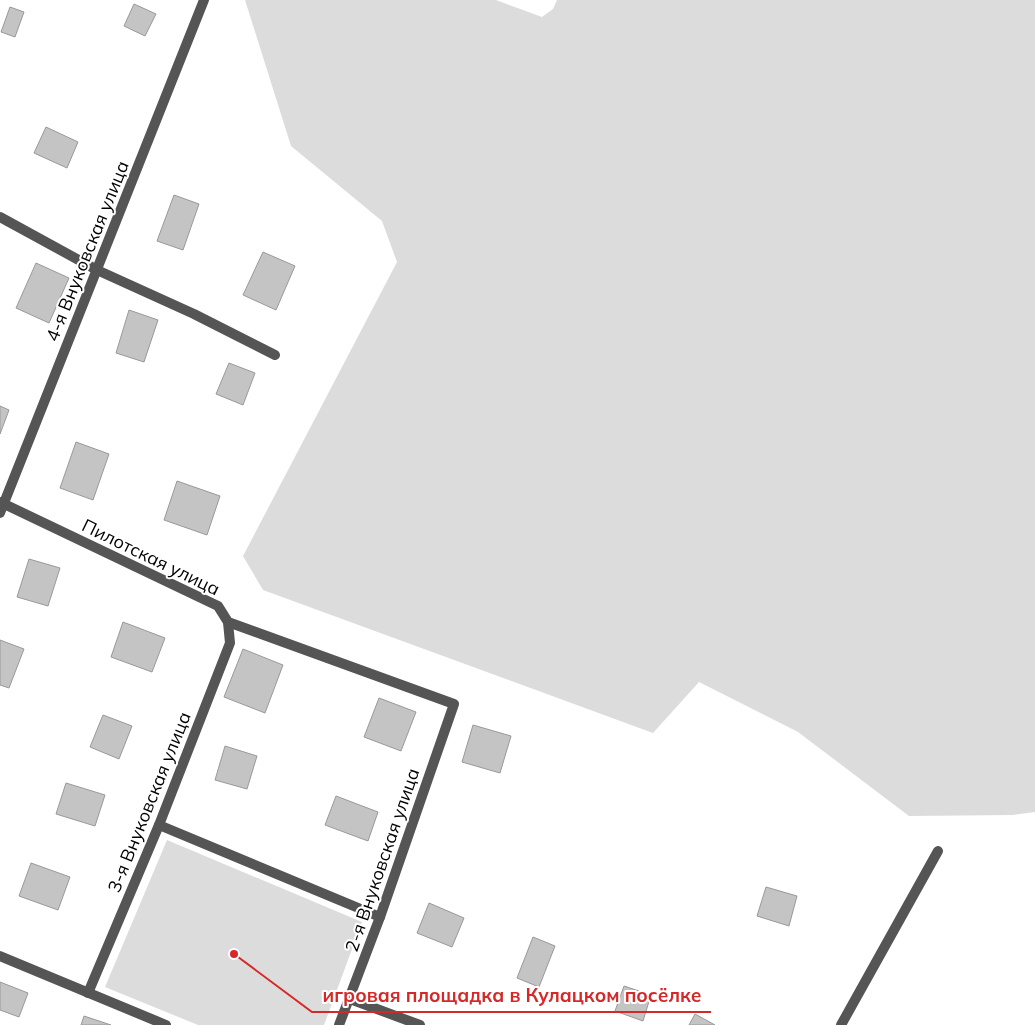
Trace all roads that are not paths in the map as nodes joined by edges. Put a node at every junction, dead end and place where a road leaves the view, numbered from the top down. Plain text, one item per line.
1 (204, 0) edge
2 (0, 217) edge
3 (97, 270) junction
4 (275, 355) dead end
5 (1, 506) edge
6 (228, 622) junction
7 (454, 704) joint
8 (159, 825) junction
9 (938, 851) dead end
10 (380, 918) junction
11 (0, 956) edge
12 (88, 993) junction
13 (350, 999) junction
14 (166, 1025) edge
15 (339, 1025) edge
16 (420, 1025) edge
17 (841, 1025) edge

1 - 3 street, 4-я Внуковская улица
2 - 3 street
3 - 4 street
3 - 5 street, 4-я Внуковская улица
5 - 6 street, Пилотская улица
6 - 7 street, Пилотская улица
6 - 8 street, 3-я Внуковская улица
7 - 10 street, 2-я Внуковская улица
8 - 10 street
8 - 12 street, 3-я Внуковская улица
9 - 17 street
10 - 13 street, 2-я Внуковская улица
11 - 12 street
12 - 14 street
13 - 15 street, 2-я Внуковская улица
13 - 16 street

